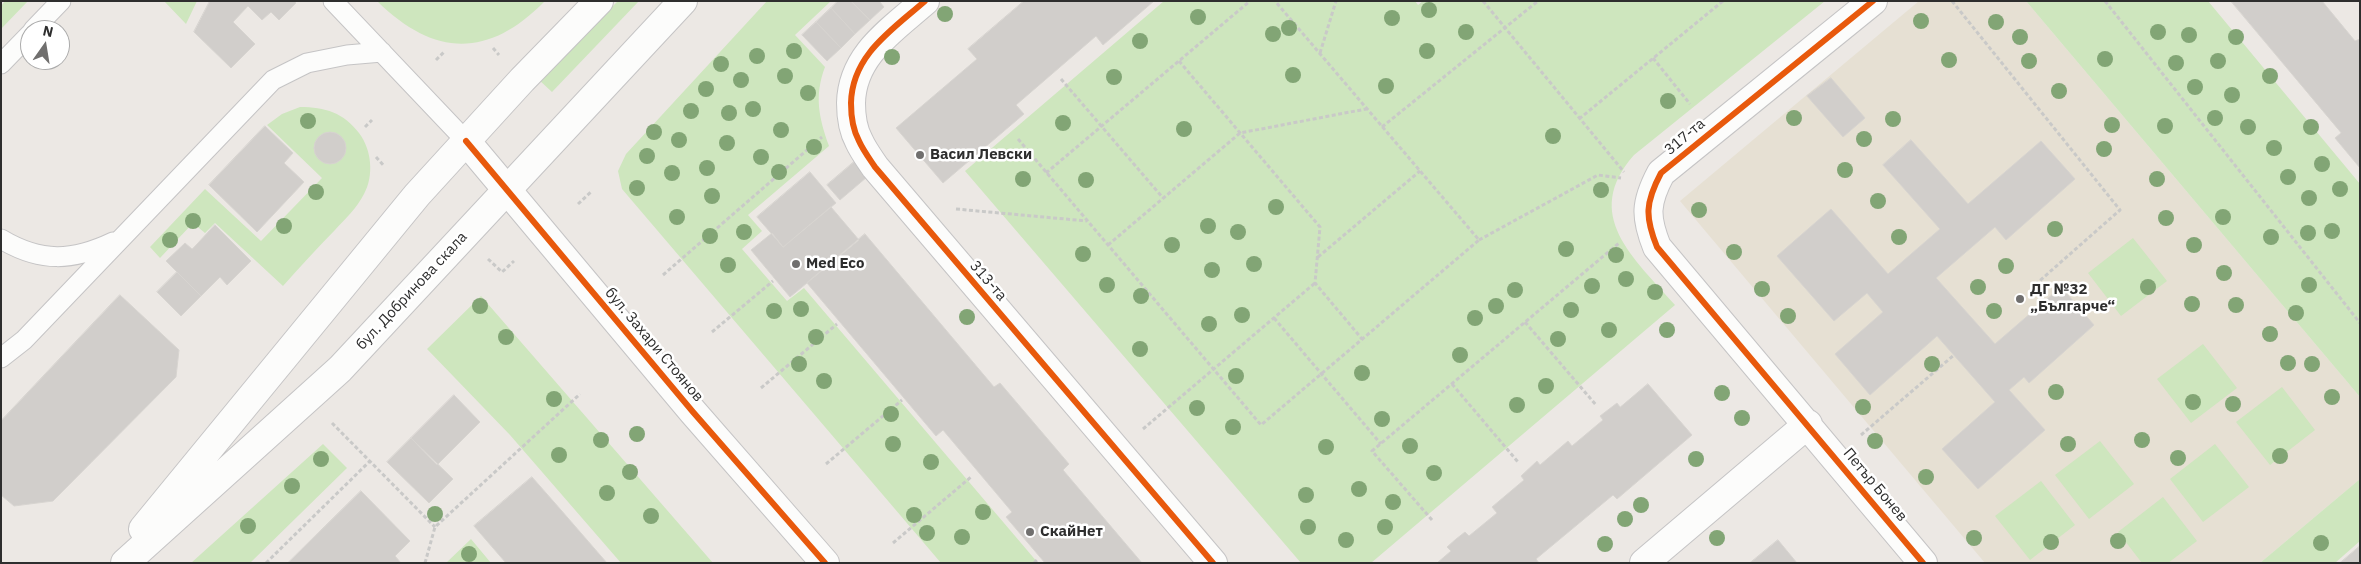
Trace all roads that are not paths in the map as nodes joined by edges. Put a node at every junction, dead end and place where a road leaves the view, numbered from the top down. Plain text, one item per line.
1 (61, 1) edge
2 (333, 1) edge
3 (599, 1) edge
4 (683, 1) edge
5 (925, 1) edge
6 (1873, 1) edge
7 (43, 20) edge
8 (20, 44) edge
9 (382, 52) junction
10 (1, 64) edge
11 (466, 141) junction
12 (506, 189) junction
13 (134, 226) junction
14 (1, 239) edge
15 (1, 358) edge
16 (1808, 424) junction
17 (115, 563) edge
18 (125, 563) edge
19 (825, 563) edge
20 (1213, 563) edge
21 (1644, 563) edge
22 (1923, 563) edge

1 - 7 lane
2 - 9 lane
3 - 11 street
4 - 12 street, бул. Добринова скала
5 - 20 street, 313-та
6 - 16 street, 317-та
8 - 10 lane
9 - 11 lane
9 - 13 lane
11 - 12 street, бул. Захари Стоянов
11 - 17 street
12 - 18 street, бул. Добринова скала
12 - 19 street, бул. Захари Стоянов
13 - 14 lane
13 - 15 lane
16 - 21 street
16 - 22 street, Петър Бонев

